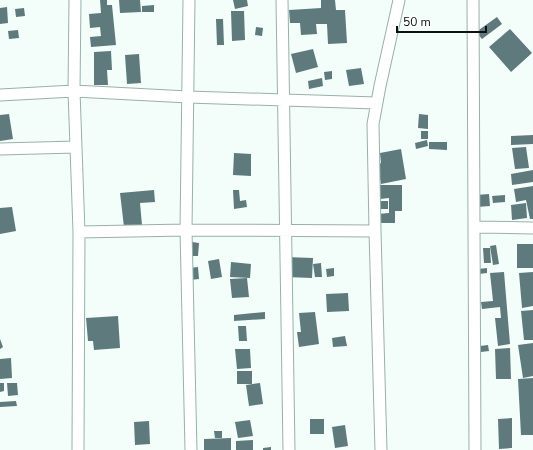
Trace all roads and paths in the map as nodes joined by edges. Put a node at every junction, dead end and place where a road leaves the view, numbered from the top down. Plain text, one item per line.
1 (75, 0) edge
2 (189, 0) edge
3 (282, 0) edge
4 (399, 0) edge
5 (473, 0) edge
6 (74, 91) junction
7 (0, 95) edge
8 (188, 98) junction
9 (284, 99) junction
10 (376, 103) junction
11 (76, 147) junction
12 (0, 149) edge
13 (474, 227) junction
14 (533, 228) edge
15 (186, 230) junction
16 (286, 231) junction
17 (79, 232) junction
18 (375, 232) junction
19 (78, 450) edge
20 (191, 450) edge
21 (289, 450) edge
22 (381, 450) edge
23 (475, 450) edge

1 - 6 street
2 - 8 street
3 - 9 street
4 - 10 street
5 - 13 street
6 - 7 street
6 - 8 street
6 - 11 street
8 - 9 street
8 - 15 street
9 - 10 street
9 - 16 street
10 - 18 street
11 - 12 street
11 - 17 street
13 - 14 street
13 - 23 street
15 - 16 street
15 - 17 street
15 - 20 street
16 - 18 street
16 - 21 street
17 - 19 street
18 - 22 street

